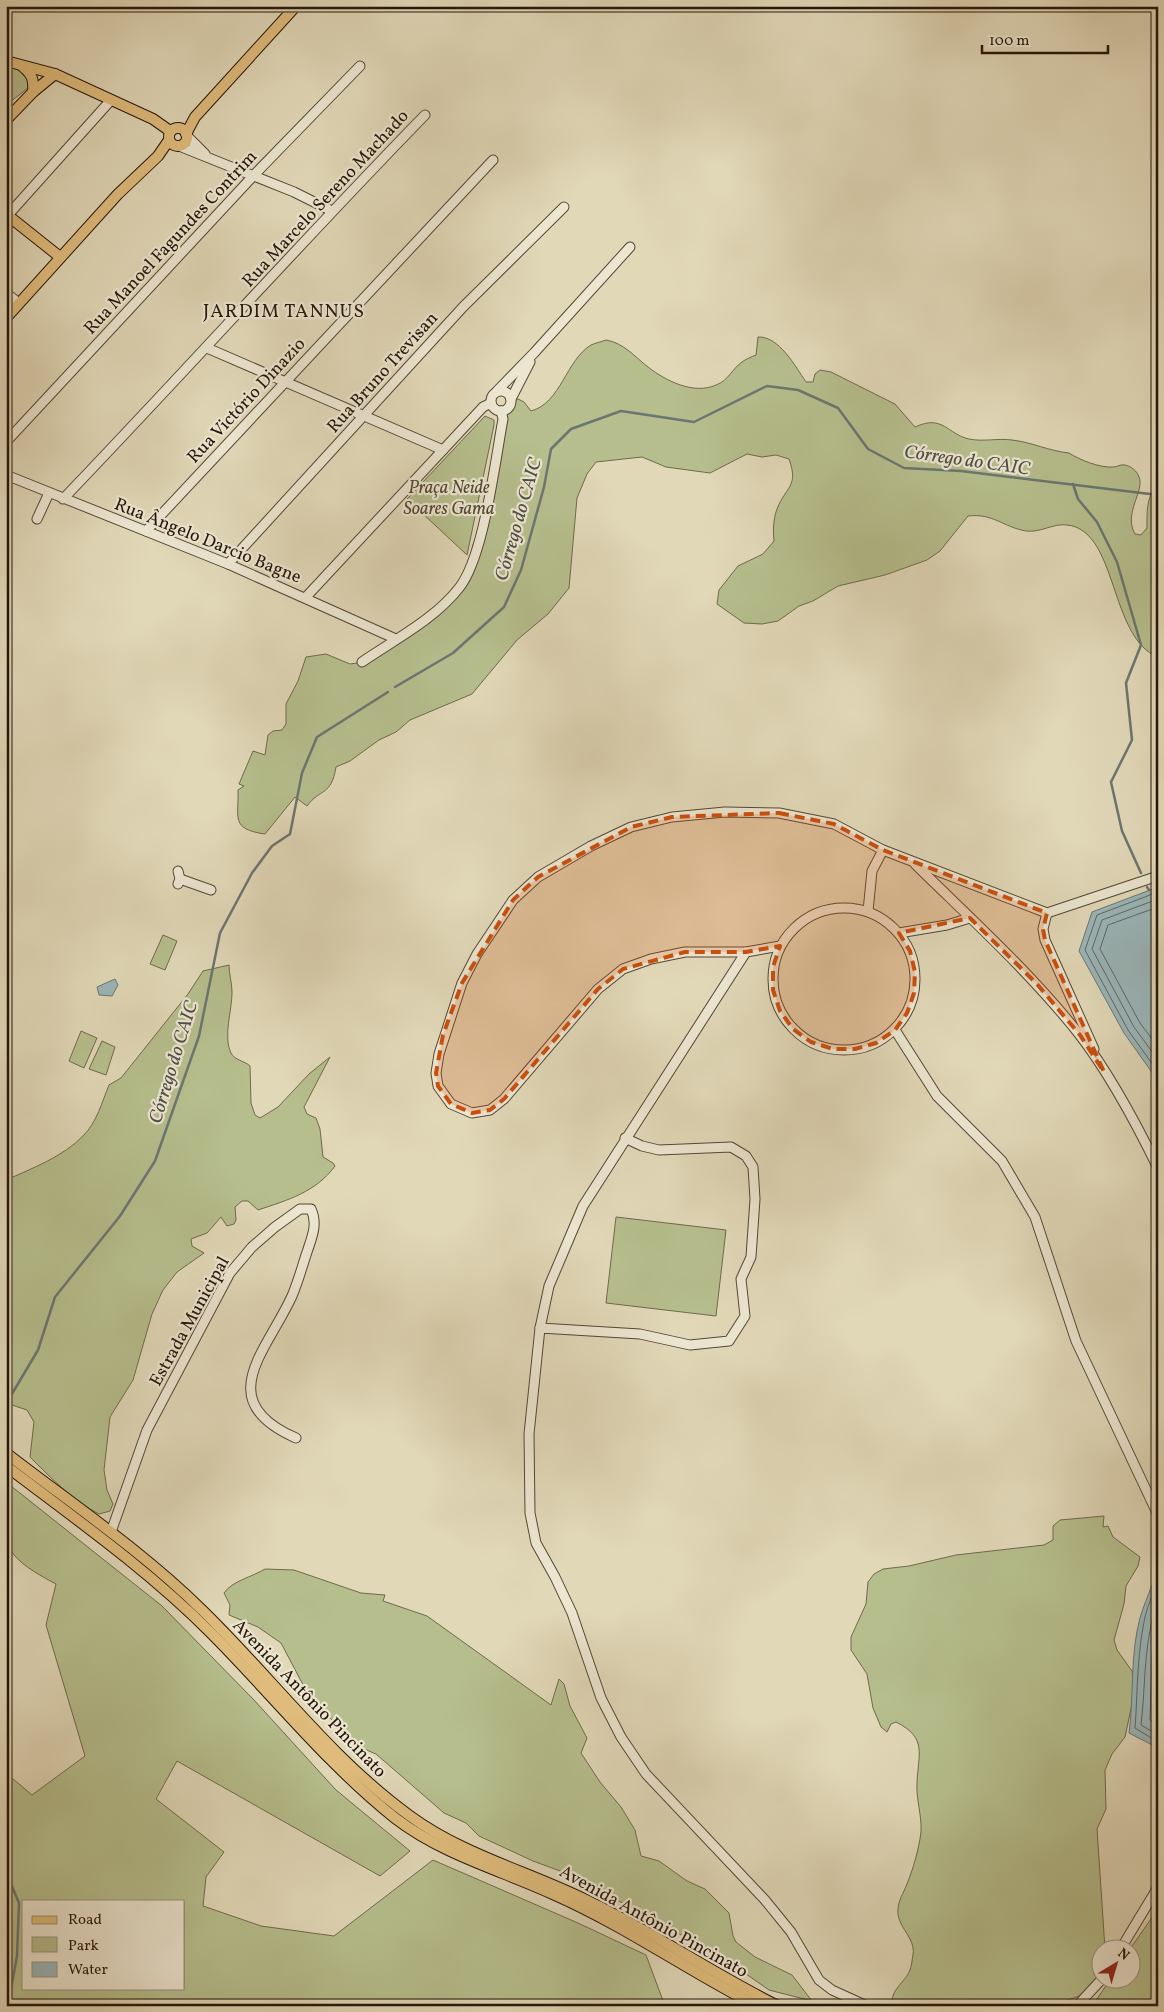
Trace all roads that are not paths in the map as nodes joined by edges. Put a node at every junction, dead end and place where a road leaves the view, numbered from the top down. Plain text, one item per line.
1 (296, 6) edge
2 (6, 61) edge
3 (19, 63) junction
4 (360, 66) dead end
5 (54, 74) junction
6 (33, 92) junction
7 (111, 100) junction
8 (425, 115) dead end
9 (6, 120) edge
10 (178, 137) junction
11 (493, 160) dead end
12 (254, 175) junction
13 (564, 207) dead end
14 (332, 211) junction
15 (7, 214) edge
16 (630, 247) dead end
17 (60, 257) junction
18 (6, 293) edge
19 (19, 303) junction
20 (6, 318) edge
21 (208, 348) junction
22 (534, 353) junction
23 (285, 382) junction
24 (497, 391) junction
25 (511, 398) junction
26 (491, 403) junction
27 (501, 411) junction
28 (365, 415) junction
29 (6, 442) edge
30 (443, 450) junction
31 (6, 475) edge
32 (48, 494) junction
33 (63, 499) junction
34 (37, 519) dead end
35 (146, 531) junction
36 (228, 564) junction
37 (306, 597) junction
38 (396, 639) junction
39 (362, 662) dead end
40 (883, 850) junction
41 (911, 860) junction
42 (1158, 876) edge
43 (179, 878) dead end
44 (211, 890) dead end
45 (868, 911) junction
46 (1047, 913) junction
47 (970, 918) junction
48 (899, 933) junction
49 (780, 946) junction
50 (746, 952) junction
51 (894, 1030) junction
52 (1104, 1072) junction
53 (625, 1138) junction
54 (1158, 1168) edge
55 (540, 1328) junction
56 (296, 1438) dead end
57 (6, 1453) edge
58 (6, 1466) edge
59 (1158, 1515) edge
60 (111, 1532) junction
61 (1158, 1887) edge
62 (1126, 1940) edge
63 (1092, 1990) edge
64 (757, 2006) edge
65 (778, 2006) edge
66 (867, 2006) edge
67 (1077, 2006) edge

1 - 10 main road
2 - 3 main road
3 - 5 main road
3 - 6 main road
4 - 12 street, Rua Manoel Fagundes Contrim
5 - 6 main road
5 - 7 main road
6 - 9 main road
7 - 10 main road
7 - 15 street
8 - 14 street, Rua Marcelo Sereno Machado
10 - 12 street
10 - 17 main road
11 - 23 street, Rua Victório Dinazio
12 - 14 street
12 - 29 street, Rua Manoel Fagundes Contrim
13 - 28 street, Rua Bruno Trevisan
14 - 21 street, Rua Marcelo Sereno Machado
15 - 17 main road
16 - 22 street
17 - 19 main road
18 - 19 street
19 - 20 main road
21 - 23 street
21 - 33 street, Rua Marcelo Sereno Machado
22 - 24 street
22 - 25 street
23 - 28 street
23 - 35 street, Rua Victório Dinazio
24 - 25 street
24 - 26 street
25 - 27 street
26 - 27 street
26 - 30 street
27 - 38 street
28 - 30 street
28 - 36 street, Rua Bruno Trevisan
30 - 37 street
31 - 32 street, Rua Ângelo Darcio Bagne
32 - 33 street, Rua Ângelo Darcio Bagne
32 - 34 street
33 - 35 street, Rua Ângelo Darcio Bagne
35 - 36 street, Rua Ângelo Darcio Bagne
36 - 37 street, Rua Ângelo Darcio Bagne
37 - 38 street, Rua Ângelo Darcio Bagne
38 - 39 street
40 - 41 street
40 - 45 street
40 - 50 street
41 - 46 street
41 - 47 street
42 - 46 street
43 - 44 street
45 - 48 street
45 - 49 street
46 - 52 street
47 - 48 street
47 - 52 street
48 - 51 street
49 - 50 street
49 - 51 street
50 - 53 street
51 - 59 street
52 - 54 street
53 - 55 street
53 - 55 street
55 - 66 street
56 - 60 street, Estrada Municipal
57 - 60 main road, Avenida Antônio Pincinato
58 - 64 main road, Avenida Antônio Pincinato
60 - 65 main road, Avenida Antônio Pincinato
61 - 62 street
63 - 67 street

